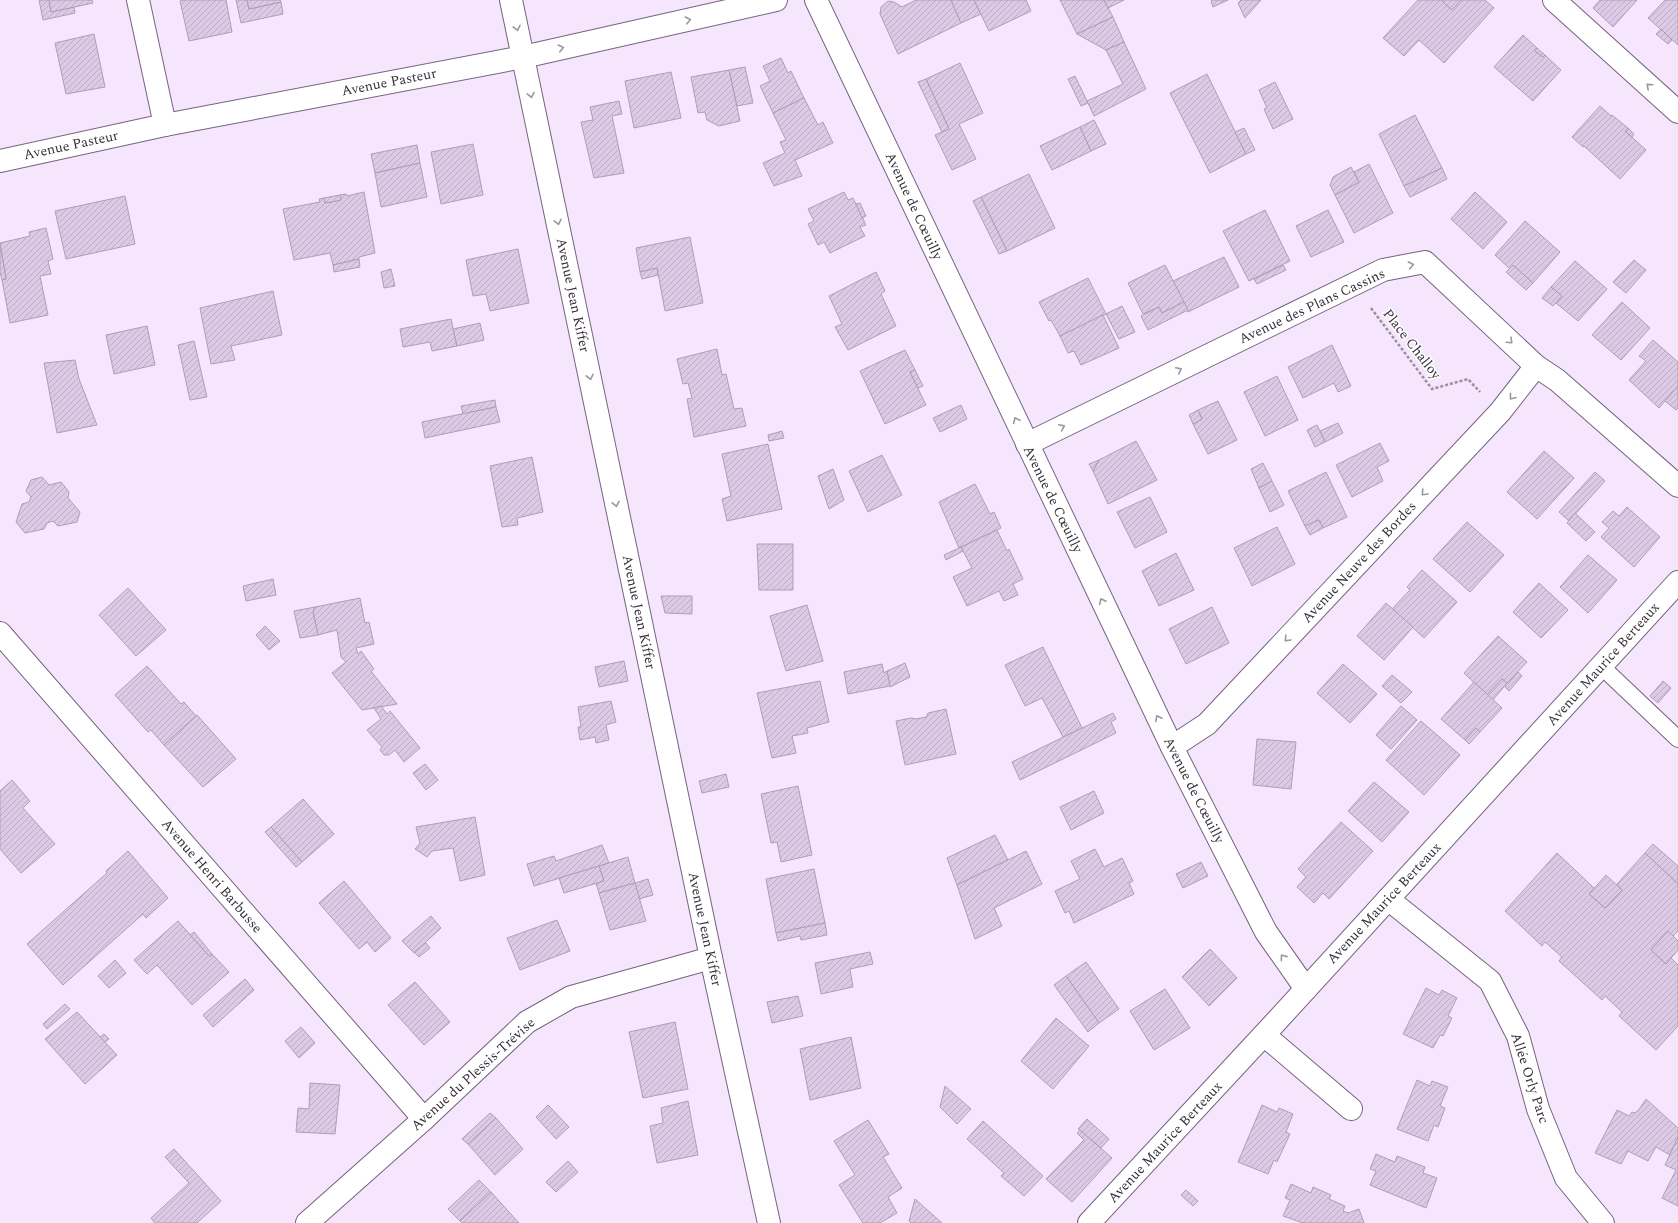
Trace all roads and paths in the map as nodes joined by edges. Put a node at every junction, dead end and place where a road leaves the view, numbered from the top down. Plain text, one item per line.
1 (138, 0) edge
2 (511, 0) edge
3 (776, 0) edge
4 (816, 0) edge
5 (1554, 0) edge
6 (523, 57) junction
7 (1678, 112) edge
8 (164, 125) junction
9 (0, 161) edge
10 (1354, 285) junction
11 (1536, 366) junction
12 (1500, 412) junction
13 (1027, 444) junction
14 (1678, 486) edge
15 (1678, 582) edge
16 (0, 633) edge
17 (1601, 666) junction
18 (1678, 738) edge
19 (1172, 747) junction
20 (1388, 899) junction
21 (710, 958) junction
22 (1306, 989) junction
23 (1264, 1035) junction
24 (1350, 1109) dead end
25 (424, 1119) junction
26 (307, 1223) edge
27 (769, 1223) edge
28 (1089, 1223) edge
29 (1603, 1223) edge

1 - 8 street
2 -> 6 street, Avenue Jean Kiffer
6 -> 3 street, Avenue Pasteur
13 -> 4 street, Avenue de Cœuilly
7 -> 5 street
6 - 8 street, Avenue Pasteur
6 -> 21 street, Avenue Jean Kiffer
8 - 9 street, Avenue Pasteur
10 -> 11 street, Avenue des Plans Cassins
10 - 12 path, Place Challoy
13 -> 10 street, Avenue des Plans Cassins
11 -> 12 street, Avenue Neuve des Bordes
11 - 14 street, Avenue des Plans Cassins
12 -> 19 street, Avenue Neuve des Bordes
19 -> 13 street, Avenue de Cœuilly
15 - 17 street, Avenue Maurice Berteaux
16 - 25 street, Avenue Henri Barbusse
17 - 18 lane
17 - 20 street, Avenue Maurice Berteaux
22 -> 19 street, Avenue de Cœuilly
20 - 22 street, Avenue Maurice Berteaux
20 - 29 street, Allée Orly Parc
21 - 25 street, Avenue du Plessis-Trévise
21 - 27 street, Avenue Jean Kiffer
22 - 23 street, Avenue Maurice Berteaux
23 - 24 street
23 - 28 street, Avenue Maurice Berteaux
25 - 26 street, Avenue du Plessis-Trévise

